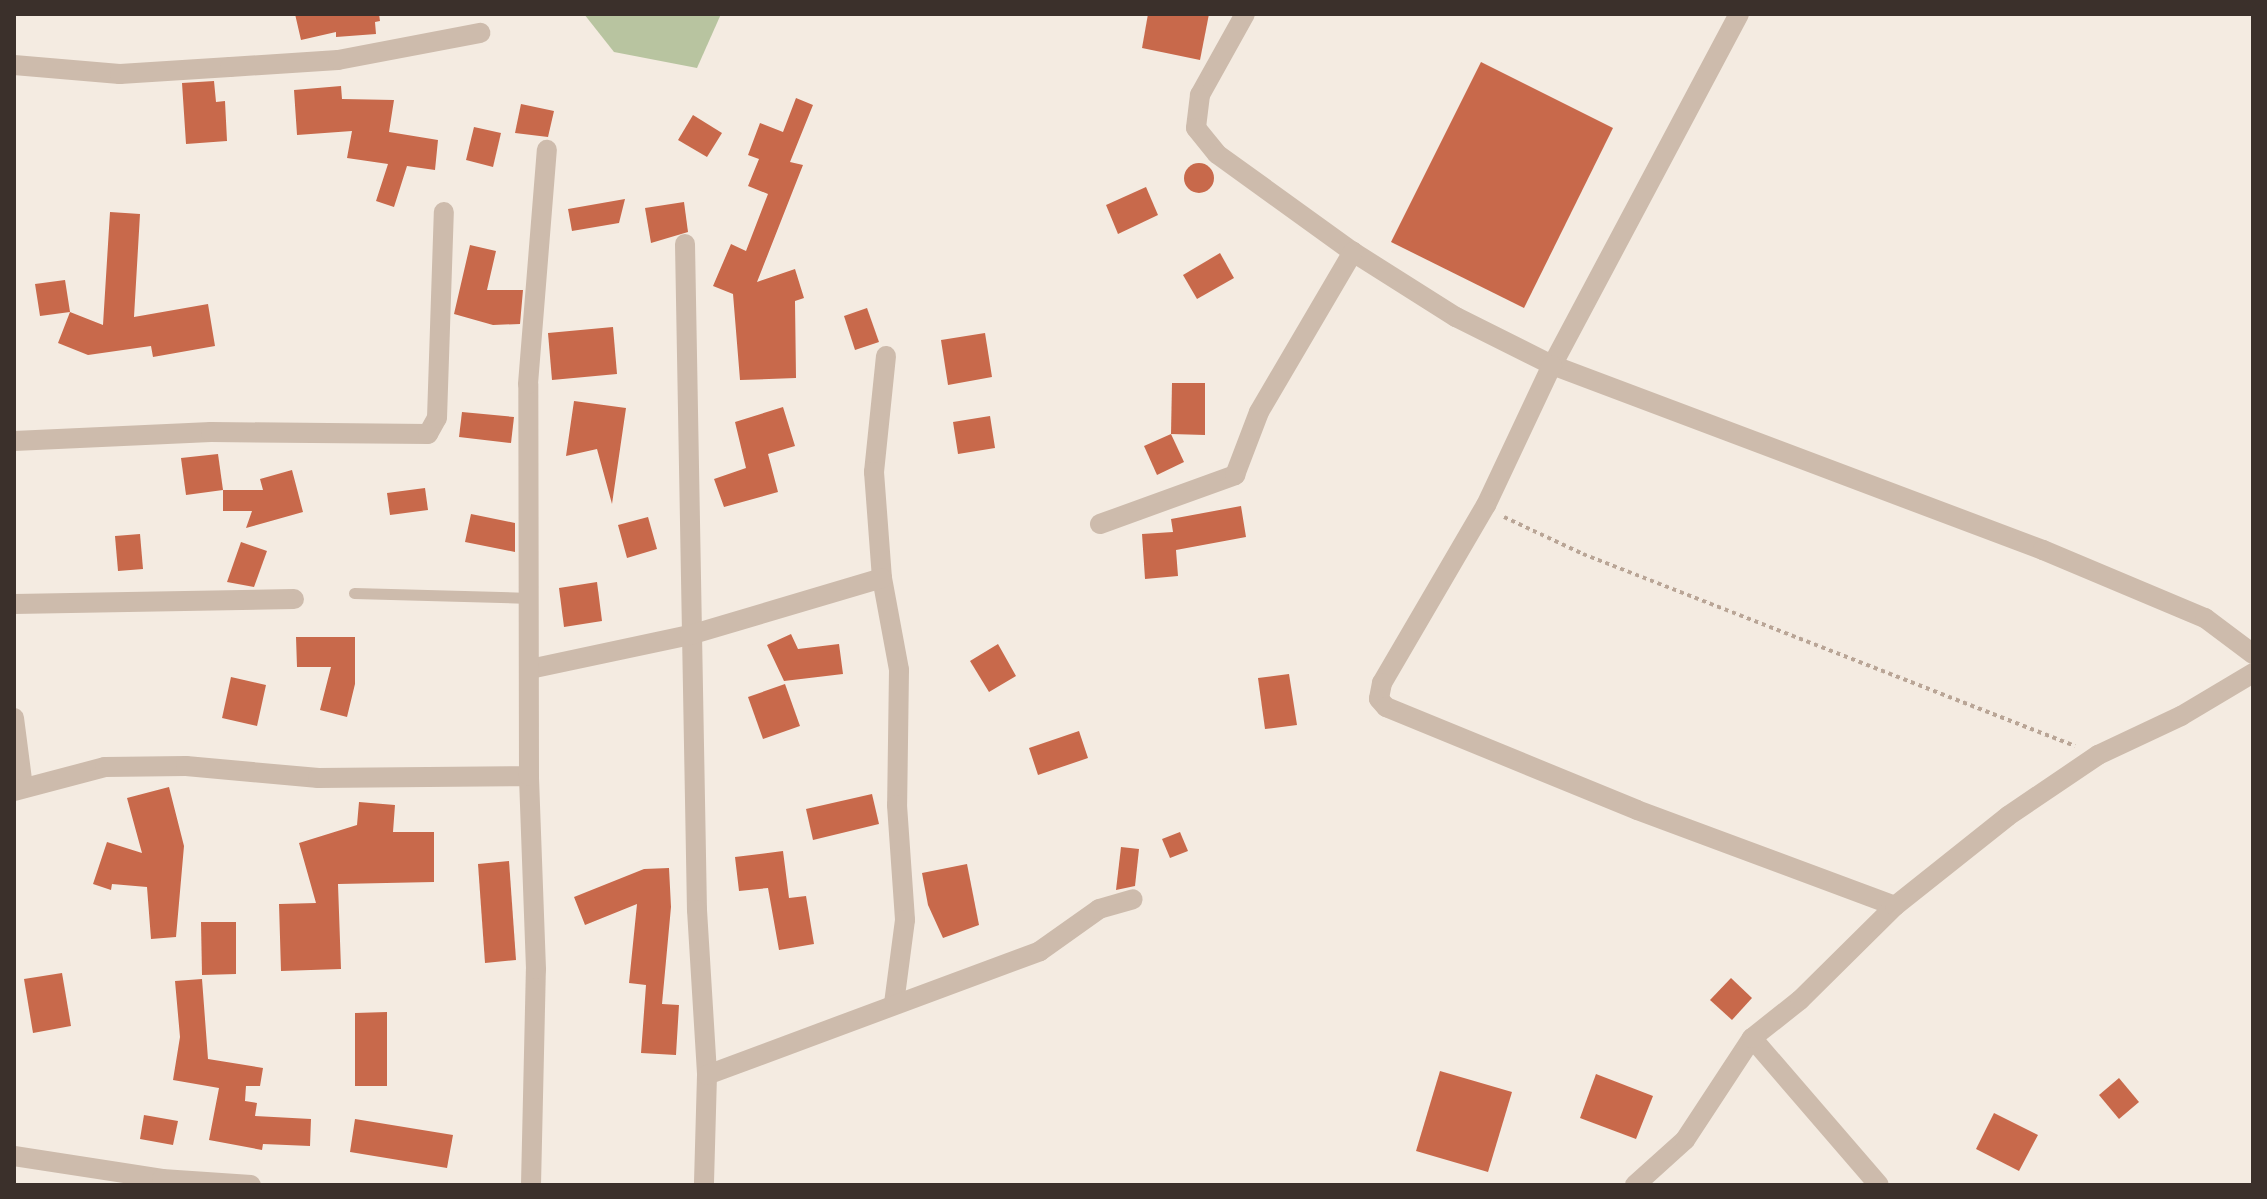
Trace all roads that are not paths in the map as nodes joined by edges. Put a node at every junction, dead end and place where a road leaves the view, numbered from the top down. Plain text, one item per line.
1 (1245, 14) edge
2 (1739, 14) edge
3 (480, 33) dead end
4 (14, 65) edge
5 (547, 150) dead end
6 (444, 212) dead end
7 (685, 244) dead end
8 (1353, 252) junction
9 (886, 356) dead end
10 (1552, 365) junction
11 (14, 441) edge
12 (1100, 524) dead end
13 (882, 578) junction
14 (354, 593) dead end
15 (530, 598) junction
16 (294, 599) dead end
17 (14, 604) edge
18 (690, 635) junction
19 (2253, 654) edge
20 (530, 669) junction
21 (2253, 673) edge
22 (14, 718) edge
23 (529, 776) junction
24 (18, 789) edge
25 (1133, 899) dead end
26 (1895, 906) junction
27 (894, 1003) junction
28 (1752, 1038) junction
29 (707, 1075) junction
30 (14, 1156) edge
31 (1653, 1179) edge
32 (162, 1182) edge
33 (251, 1185) edge
34 (531, 1185) edge
35 (704, 1185) edge
36 (1635, 1185) edge
37 (1879, 1185) edge

1 - 8 street
2 - 10 street
3 - 4 street
5 - 15 street
6 - 11 street
7 - 18 street
8 - 10 street
8 - 12 street
9 - 13 street
10 - 19 street
10 - 26 street
13 - 18 street
13 - 27 street
14 - 15 lane
15 - 20 street
16 - 17 street
18 - 20 street
18 - 29 street
20 - 23 street
21 - 26 street
22 - 24 street
23 - 24 street
23 - 34 street
25 - 27 street
26 - 28 street
27 - 29 street
28 - 31 street
28 - 37 street
29 - 35 street
30 - 32 street
31 - 36 street
32 - 33 street

